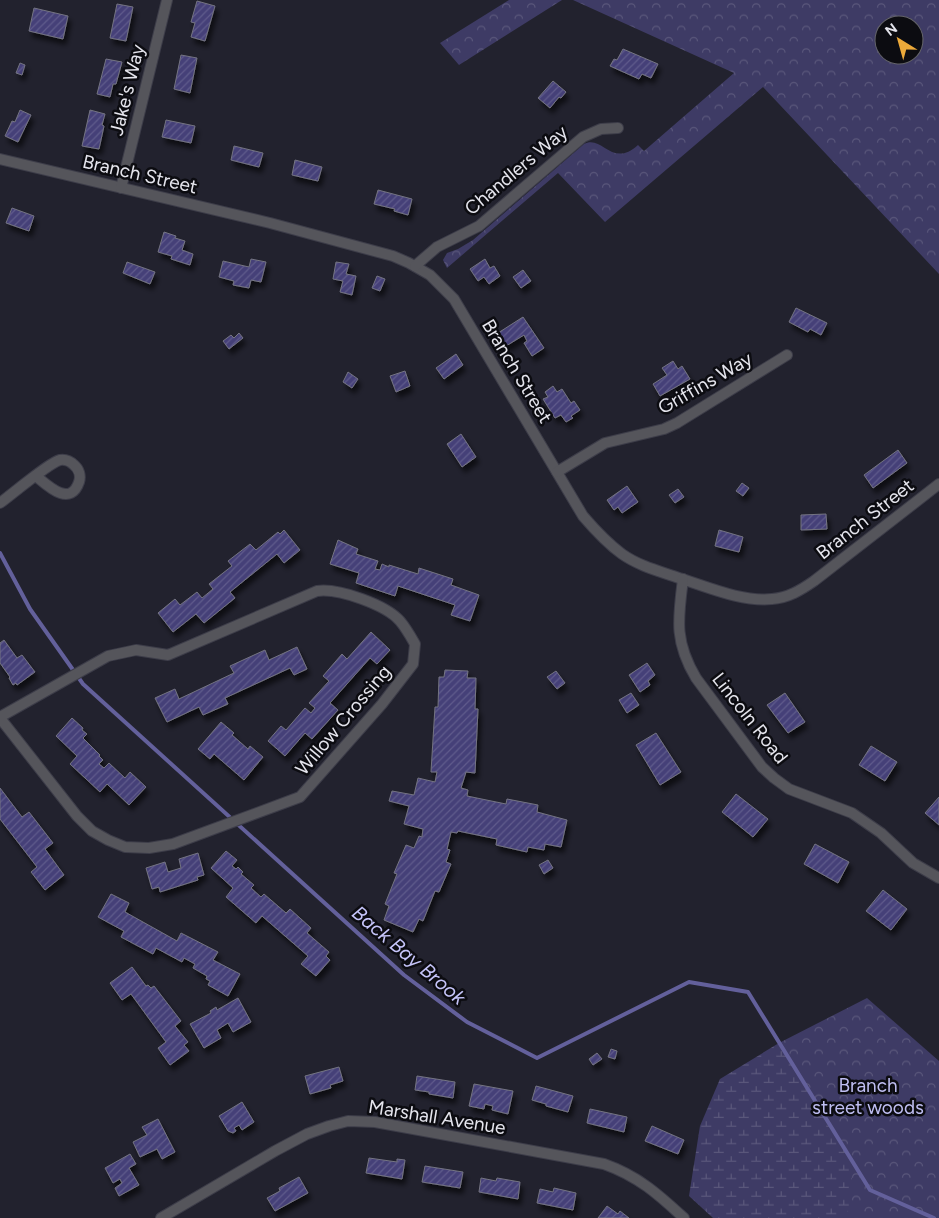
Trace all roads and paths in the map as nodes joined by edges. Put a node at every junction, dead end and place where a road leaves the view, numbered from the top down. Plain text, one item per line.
1 (167, 0) edge
2 (618, 128) dead end
3 (0, 159) edge
4 (121, 188) junction
5 (415, 266) junction
6 (787, 354) dead end
7 (557, 472) junction
8 (36, 476) dead end
9 (939, 484) edge
10 (0, 503) edge
11 (683, 579) junction
12 (0, 718) edge
13 (939, 878) edge
14 (161, 1218) edge
15 (684, 1218) edge

1 - 4 street, Jake's Way
2 - 5 street, Chandlers Way
3 - 4 street, Branch Street
4 - 5 street, Branch Street
5 - 7 street, Branch Street
6 - 7 street, Griffins Way
7 - 11 street, Branch Street
8 - 10 street
9 - 11 street, Branch Street
11 - 13 street, Lincoln Road
12 - 12 street, Willow Crossing
14 - 15 street, Marshall Avenue

